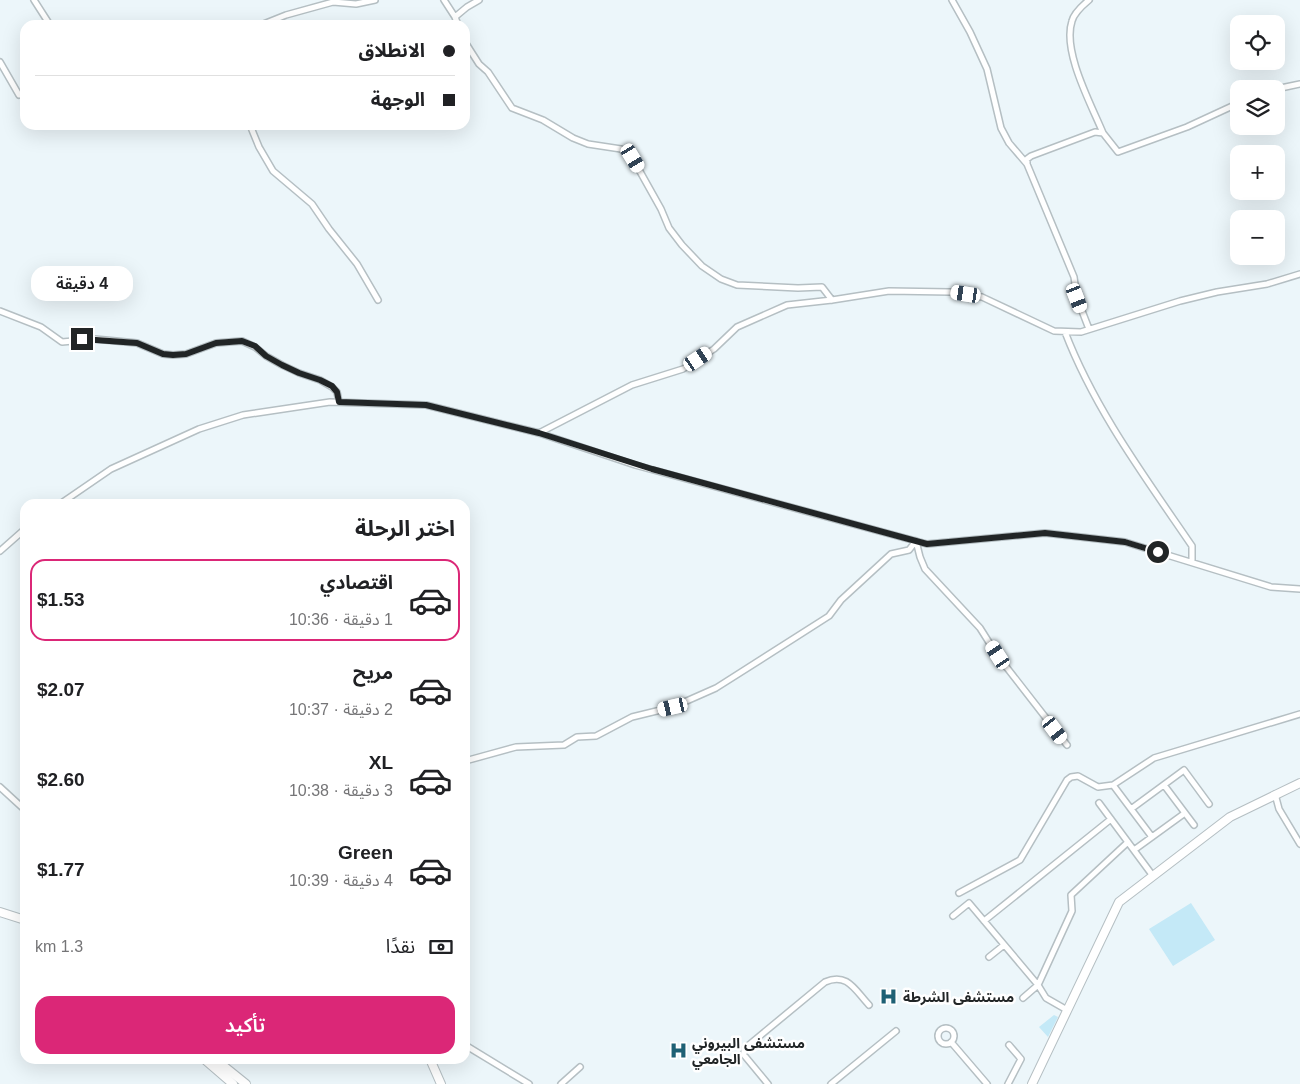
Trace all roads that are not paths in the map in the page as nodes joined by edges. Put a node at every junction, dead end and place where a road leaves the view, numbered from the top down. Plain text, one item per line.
1 (34, 0) edge
2 (375, 0) edge
3 (444, 0) edge
4 (480, 0) edge
5 (952, 0) edge
6 (1090, 0) edge
7 (456, 17) junction
8 (47, 20) edge
9 (272, 20) edge
10 (457, 20) edge
11 (470, 50) edge
12 (0, 62) edge
13 (1300, 84) edge
14 (1285, 87) edge
15 (19, 95) dead end
16 (1230, 107) edge
17 (252, 130) edge
18 (1102, 133) junction
19 (1027, 164) junction
20 (1300, 274) edge
21 (378, 300) dead end
22 (832, 300) junction
23 (0, 311) edge
24 (1089, 329) junction
25 (1065, 332) junction
26 (339, 402) junction
27 (539, 433) junction
28 (67, 499) edge
29 (20, 533) edge
30 (916, 541) junction
31 (0, 551) edge
32 (1192, 562) junction
33 (1300, 589) edge
34 (1300, 714) edge
35 (1067, 745) dead end
36 (470, 761) edge
37 (1300, 783) edge
38 (1113, 785) junction
39 (1164, 785) junction
40 (0, 787) edge
41 (1274, 794) junction
42 (1099, 803) dead end
43 (1209, 804) dead end
44 (20, 805) edge
45 (1132, 809) junction
46 (1185, 813) junction
47 (1111, 819) junction
48 (1194, 825) dead end
49 (1152, 837) junction
50 (1128, 842) junction
51 (1300, 844) edge
52 (1134, 850) junction
53 (1153, 876) junction
54 (959, 893) dead end
55 (0, 912) edge
56 (953, 916) dead end
57 (20, 918) edge
58 (984, 921) junction
59 (1004, 945) junction
60 (989, 958) dead end
61 (1038, 985) junction
62 (1023, 998) dead end
63 (869, 1005) dead end
64 (1067, 1010) junction
65 (896, 1032) dead end
66 (951, 1042) dead end
67 (1009, 1045) dead end
68 (470, 1048) edge
69 (210, 1064) edge
70 (221, 1064) edge
71 (432, 1064) edge
72 (580, 1067) dead end
73 (234, 1084) edge
74 (246, 1084) edge
75 (441, 1084) edge
76 (529, 1084) edge
77 (561, 1084) edge
78 (768, 1084) edge
79 (831, 1084) edge
80 (987, 1084) edge
81 (1008, 1084) edge
82 (1032, 1084) edge

1 - 8 street
2 - 9 street
3 - 7 street
4 - 7 street
5 - 19 street
6 - 18 street
7 - 10 street
11 - 22 street
12 - 15 street
13 - 14 street
16 - 18 street
17 - 21 street
18 - 19 street
19 - 24 street
20 - 24 street
22 - 25 street
22 - 27 street
23 - 26 street
24 - 25 street
25 - 32 street
26 - 27 street
26 - 28 street
27 - 30 street
29 - 31 street
30 - 32 street
30 - 35 street
30 - 36 street
32 - 33 street
34 - 38 street
37 - 41 street
38 - 45 street
38 - 54 street
39 - 43 street
39 - 45 street
39 - 46 street
40 - 44 street
41 - 51 street
41 - 53 street
42 - 47 street
45 - 49 street
46 - 48 street
46 - 49 street
47 - 50 street
47 - 58 street
49 - 52 street
50 - 52 street
50 - 61 street
52 - 53 street
53 - 64 street
55 - 57 street
56 - 58 street
58 - 59 street
59 - 60 street
59 - 61 street
61 - 62 street
61 - 64 street
63 - 78 street
64 - 82 street
65 - 79 street
66 - 80 street
67 - 81 street
68 - 76 street
69 - 73 street
70 - 74 street
71 - 75 street
72 - 77 street

